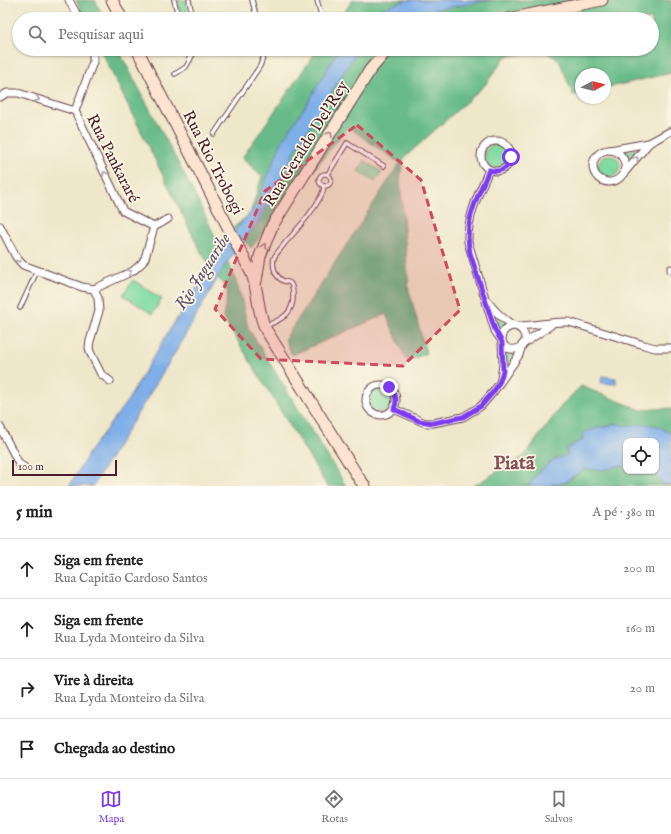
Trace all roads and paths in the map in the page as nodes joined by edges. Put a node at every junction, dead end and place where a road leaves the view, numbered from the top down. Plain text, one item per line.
1 (69, 0) edge
2 (112, 0) edge
3 (120, 0) edge
4 (174, 0) edge
5 (189, 0) edge
6 (252, 0) edge
7 (317, 0) edge
8 (602, 0) edge
9 (75, 12) edge
10 (119, 12) edge
11 (122, 12) edge
12 (177, 12) edge
13 (192, 12) edge
14 (255, 12) edge
15 (319, 12) edge
16 (543, 12) edge
17 (93, 56) edge
18 (141, 56) edge
19 (189, 56) edge
20 (192, 56) edge
21 (263, 56) edge
22 (382, 56) edge
23 (190, 60) junction
24 (175, 74) dead end
25 (0, 97) edge
26 (75, 111) junction
27 (671, 131) edge
28 (214, 134) dead end
29 (650, 143) junction
30 (608, 150) junction
31 (384, 166) dead end
32 (489, 170) junction
33 (328, 174) junction
34 (623, 175) junction
35 (324, 186) junction
36 (168, 219) dead end
37 (0, 226) edge
38 (154, 227) junction
39 (37, 271) junction
40 (256, 284) junction
41 (94, 289) junction
42 (486, 299) junction
43 (20, 308) dead end
44 (555, 323) junction
45 (264, 326) junction
46 (515, 326) junction
47 (502, 342) junction
48 (523, 345) junction
49 (671, 348) edge
50 (110, 381) dead end
51 (500, 381) junction
52 (394, 409) junction
53 (0, 427) edge
54 (24, 467) dead end
55 (363, 484) edge

1 - 9 street
2 - 10 main road
3 - 11 main road
4 - 12 lane
5 - 13 lane
6 - 14 lane
7 - 15 lane
8 - 16 main road
17 - 26 street
18 - 40 main road, Rua Rio Trobogi
19 - 23 lane
20 - 23 lane
21 - 28 lane
40 -> 22 main road, Rua Geraldo Del'Rey
23 - 24 lane
25 -> 26 street
38 -> 26 street, Rua Pankararé
27 - 29 street
29 - 30 street
34 -> 29 street
30 - 34 street
30 - 34 street
31 - 33 lane
32 - 32 street
32 - 42 street
33 - 35 lane
33 - 35 lane
35 - 45 lane
36 - 38 street
37 -> 39 street
41 -> 38 street
39 - 41 street
39 - 43 lane
40 - 45 main road, Rua Rio Trobogi
41 - 50 street
42 - 46 street
42 - 47 street
44 - 46 street
44 - 48 street
44 - 49 street
45 - 55 main road, Rua Rio Trobogi
46 - 47 street
46 - 48 street
47 - 48 street
47 - 51 street
48 - 51 street
51 - 52 street
52 - 52 street
53 - 54 street

